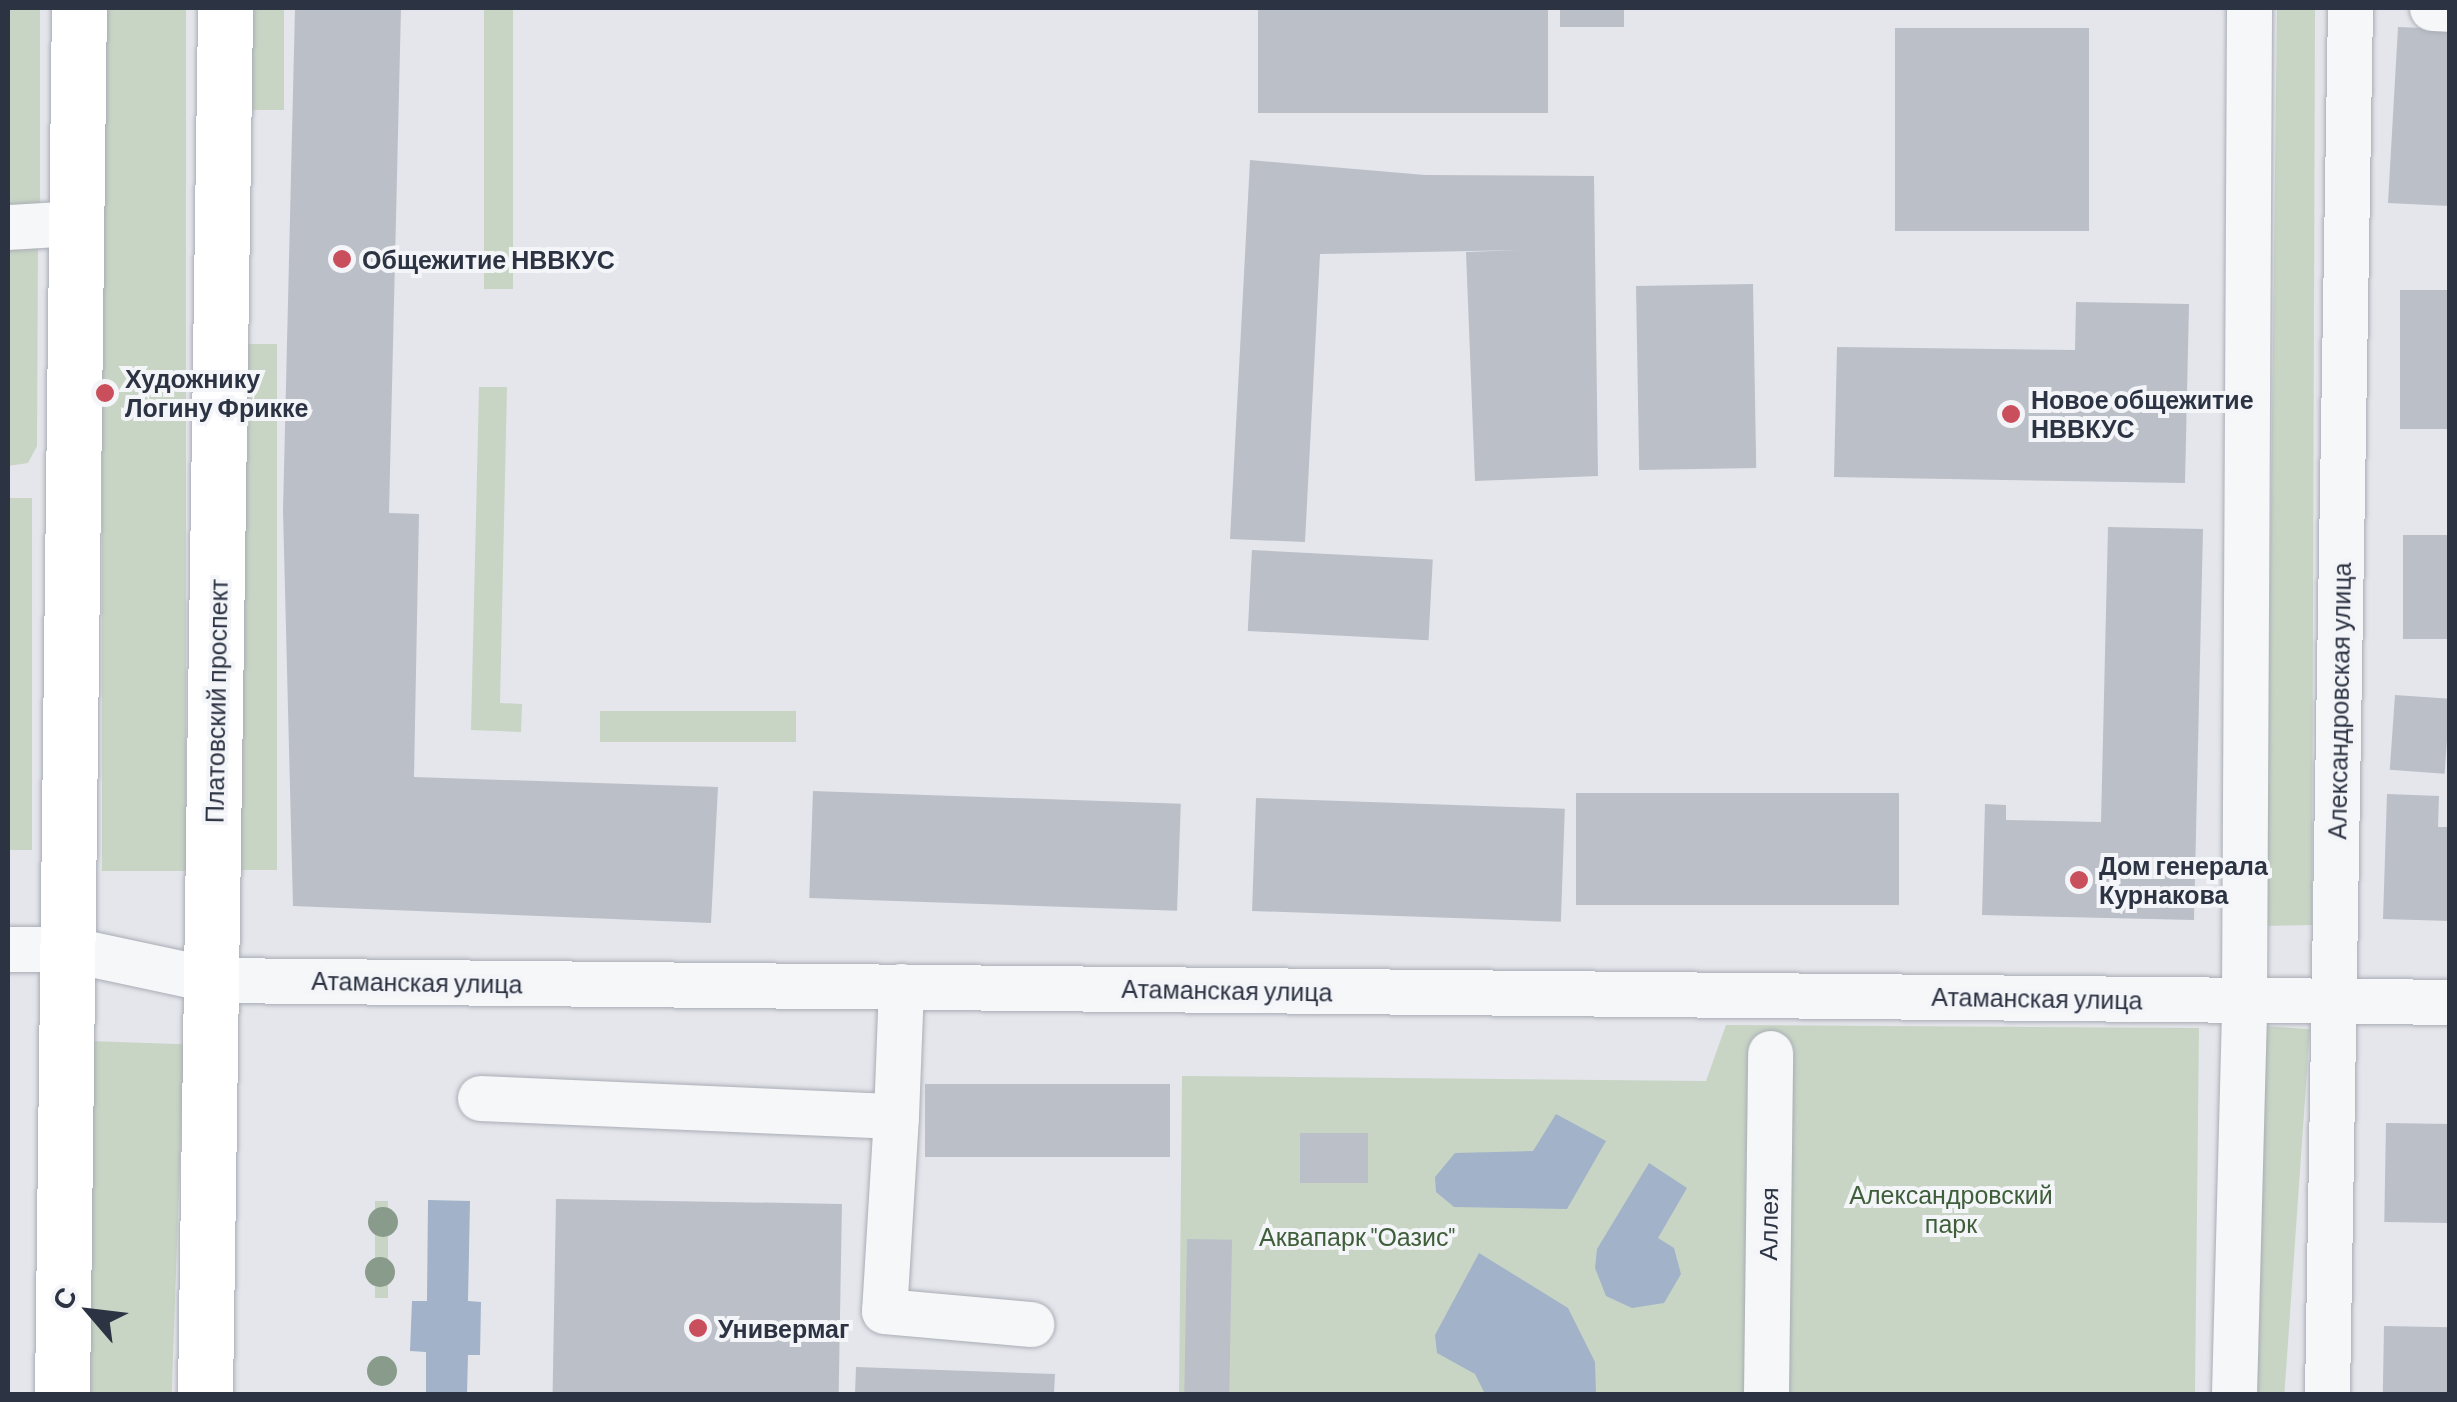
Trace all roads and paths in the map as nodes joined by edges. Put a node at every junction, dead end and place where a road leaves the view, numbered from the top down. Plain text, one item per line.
1 (78, 8) edge
2 (225, 8) edge
3 (2249, 8) edge
4 (2350, 8) edge
5 (2432, 8) edge
6 (2450, 9) edge
7 (76, 223) junction
8 (8, 228) edge
9 (8, 949) edge
10 (68, 949) junction
11 (212, 980) junction
12 (902, 986) junction
13 (2244, 1000) junction
14 (2335, 1001) junction
15 (2450, 1002) edge
16 (1770, 1053) dead end
17 (480, 1098) dead end
18 (896, 1116) junction
19 (1031, 1324) dead end
20 (62, 1394) edge
21 (205, 1394) edge
22 (1766, 1394) edge
23 (2234, 1394) edge
24 (2327, 1394) edge

1 - 7 main road
2 - 11 main road, Платовский проспект
3 - 13 street
4 - 14 street, Александровская улица
5 - 6 street
7 - 8 street
7 - 10 main road
9 - 10 street, Атаманская улица
10 - 11 street, Атаманская улица
10 - 20 main road
11 - 12 street, Атаманская улица
11 - 21 main road, Платовский проспект
12 - 13 street, Атаманская улица
12 - 18 street
13 - 14 street, Атаманская улица
13 - 23 street
14 - 15 street, Атаманская улица
14 - 24 street, Александровская улица
16 - 22 street, Аллея
17 - 18 street
18 - 19 street

